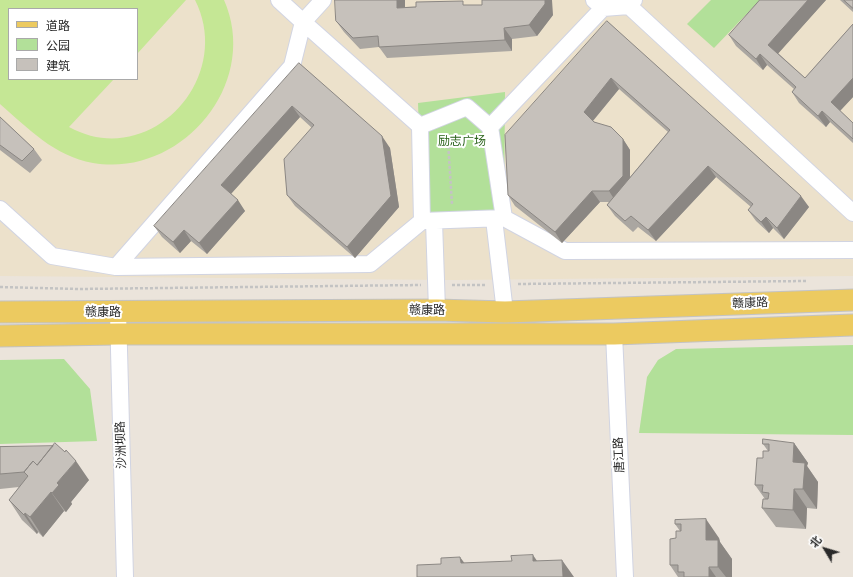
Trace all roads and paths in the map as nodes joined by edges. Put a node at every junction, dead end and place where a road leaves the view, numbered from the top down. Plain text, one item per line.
1 (279, 0) edge
2 (323, 0) edge
3 (632, 3) edge
4 (598, 4) edge
5 (303, 22) junction
6 (420, 126) junction
7 (490, 127) junction
8 (448, 141) junction
9 (0, 208) edge
10 (458, 208) dead end
11 (853, 213) edge
12 (499, 218) junction
13 (428, 221) junction
14 (853, 250) edge
15 (116, 266) junction
16 (853, 300) edge
17 (437, 310) junction
18 (0, 312) edge
19 (118, 312) junction
20 (505, 312) junction
21 (853, 325) edge
22 (118, 334) junction
23 (614, 334) junction
24 (0, 336) edge
25 (125, 577) edge
26 (625, 577) edge

1 - 5 street
2 - 5 street
3 - 4 street
3 - 11 street
4 - 7 street
5 - 6 street
5 - 15 street
6 - 7 street
6 - 8 path
6 - 13 street
7 - 8 path
7 - 12 street
8 - 10 path
9 - 15 street
12 - 13 street
12 - 14 street
12 - 20 street
13 - 15 street
13 - 17 street
16 - 20 main road, 赣康路
17 - 19 main road, 赣康路
17 - 20 main road, 赣康路
18 - 19 main road, 赣康路
19 - 22 street, 沙洲坝路
21 - 23 main road, 赣康路
22 - 23 main road, 赣康路
22 - 24 main road, 赣康路
22 - 25 street, 沙洲坝路
23 - 26 street, 唐江路

